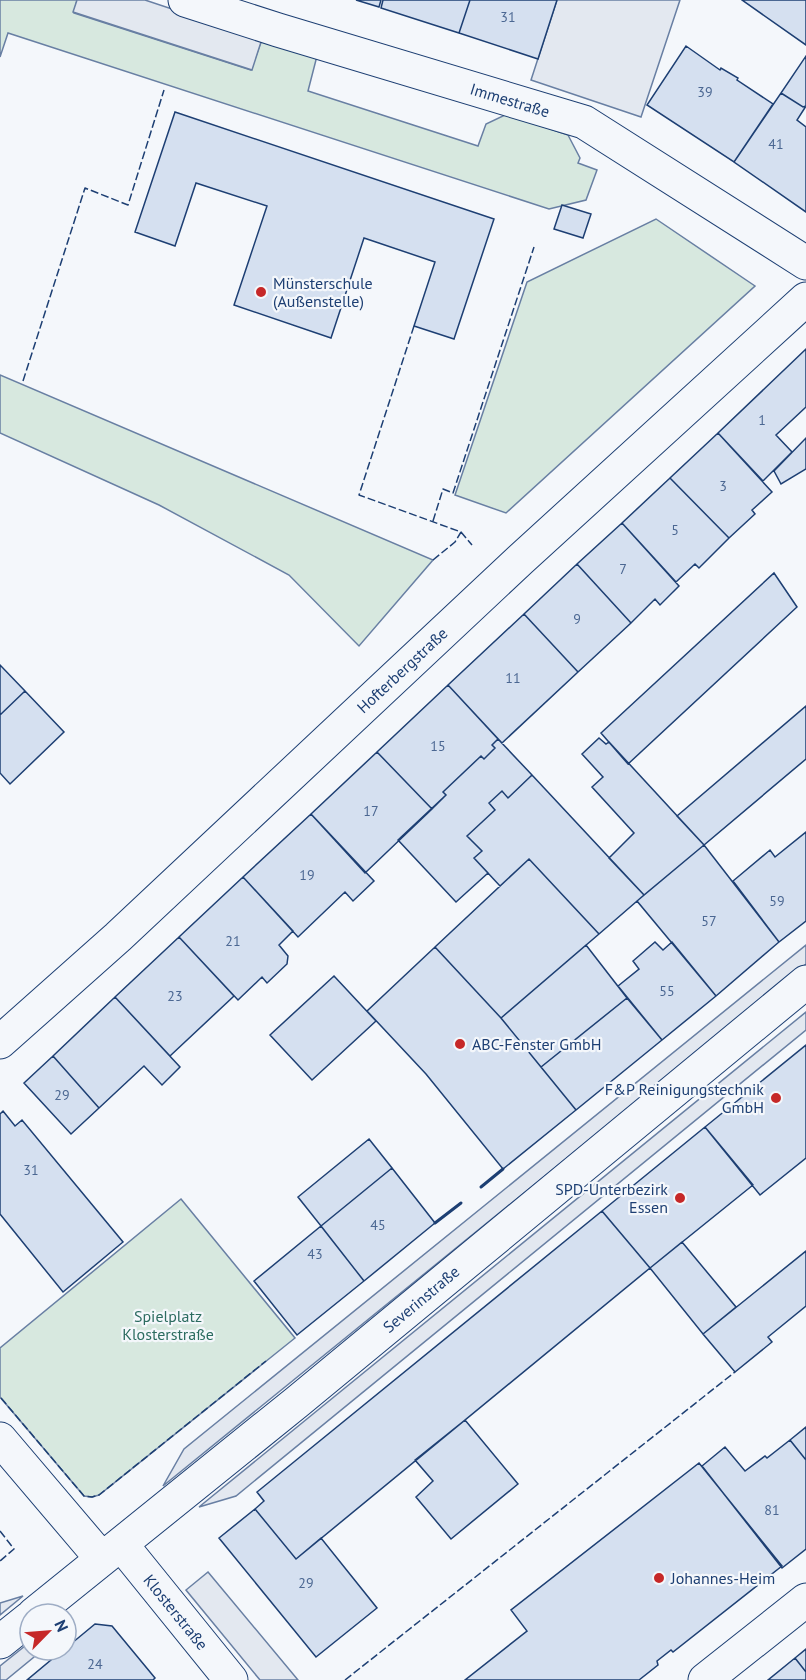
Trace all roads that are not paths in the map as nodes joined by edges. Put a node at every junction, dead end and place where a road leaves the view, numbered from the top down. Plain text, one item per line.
1 (185, 0) edge
2 (806, 263) edge
3 (806, 299) edge
4 (806, 982) edge
5 (0, 1042) edge
6 (0, 1439) edge
7 (111, 1552) junction
8 (806, 1600) edge
9 (49, 1602) edge
10 (18, 1627) edge
11 (0, 1642) edge
12 (231, 1680) edge
13 (705, 1680) edge

1 - 2 street, Immestraße
3 - 5 street, Hofterbergstraße
4 - 7 street, Severinstraße
6 - 7 street, Klosterstraße
7 - 9 street, Severinstraße
7 - 12 street, Klosterstraße
8 - 13 street
10 - 11 street

